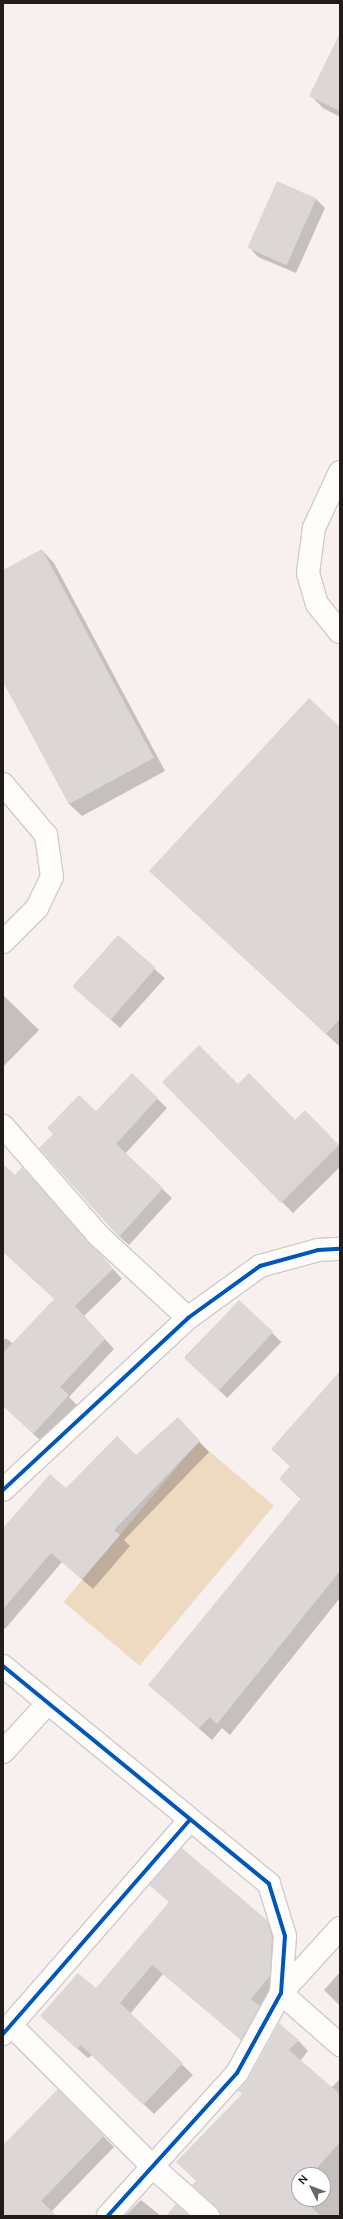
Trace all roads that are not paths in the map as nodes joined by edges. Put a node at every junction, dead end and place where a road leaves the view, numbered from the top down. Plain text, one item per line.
1 (340, 472) edge
2 (340, 632) edge
3 (3, 784) edge
4 (3, 942) edge
5 (3, 1126) edge
6 (340, 1249) edge
7 (188, 1318) junction
8 (3, 1490) edge
9 (3, 1666) edge
10 (47, 1704) junction
11 (3, 1752) edge
12 (190, 1820) junction
13 (340, 1928) edge
14 (281, 1993) junction
15 (7, 2029) edge
16 (340, 2045) edge
17 (152, 2167) junction
18 (108, 2216) edge
19 (208, 2216) edge

1 - 2 street
3 - 4 street
5 - 7 street
6 - 7 street
7 - 8 street
9 - 10 street
10 - 11 street
10 - 12 street
12 - 14 street
12 - 15 street
13 - 14 street
14 - 16 street
14 - 17 street
15 - 17 street
17 - 18 street
17 - 19 street

